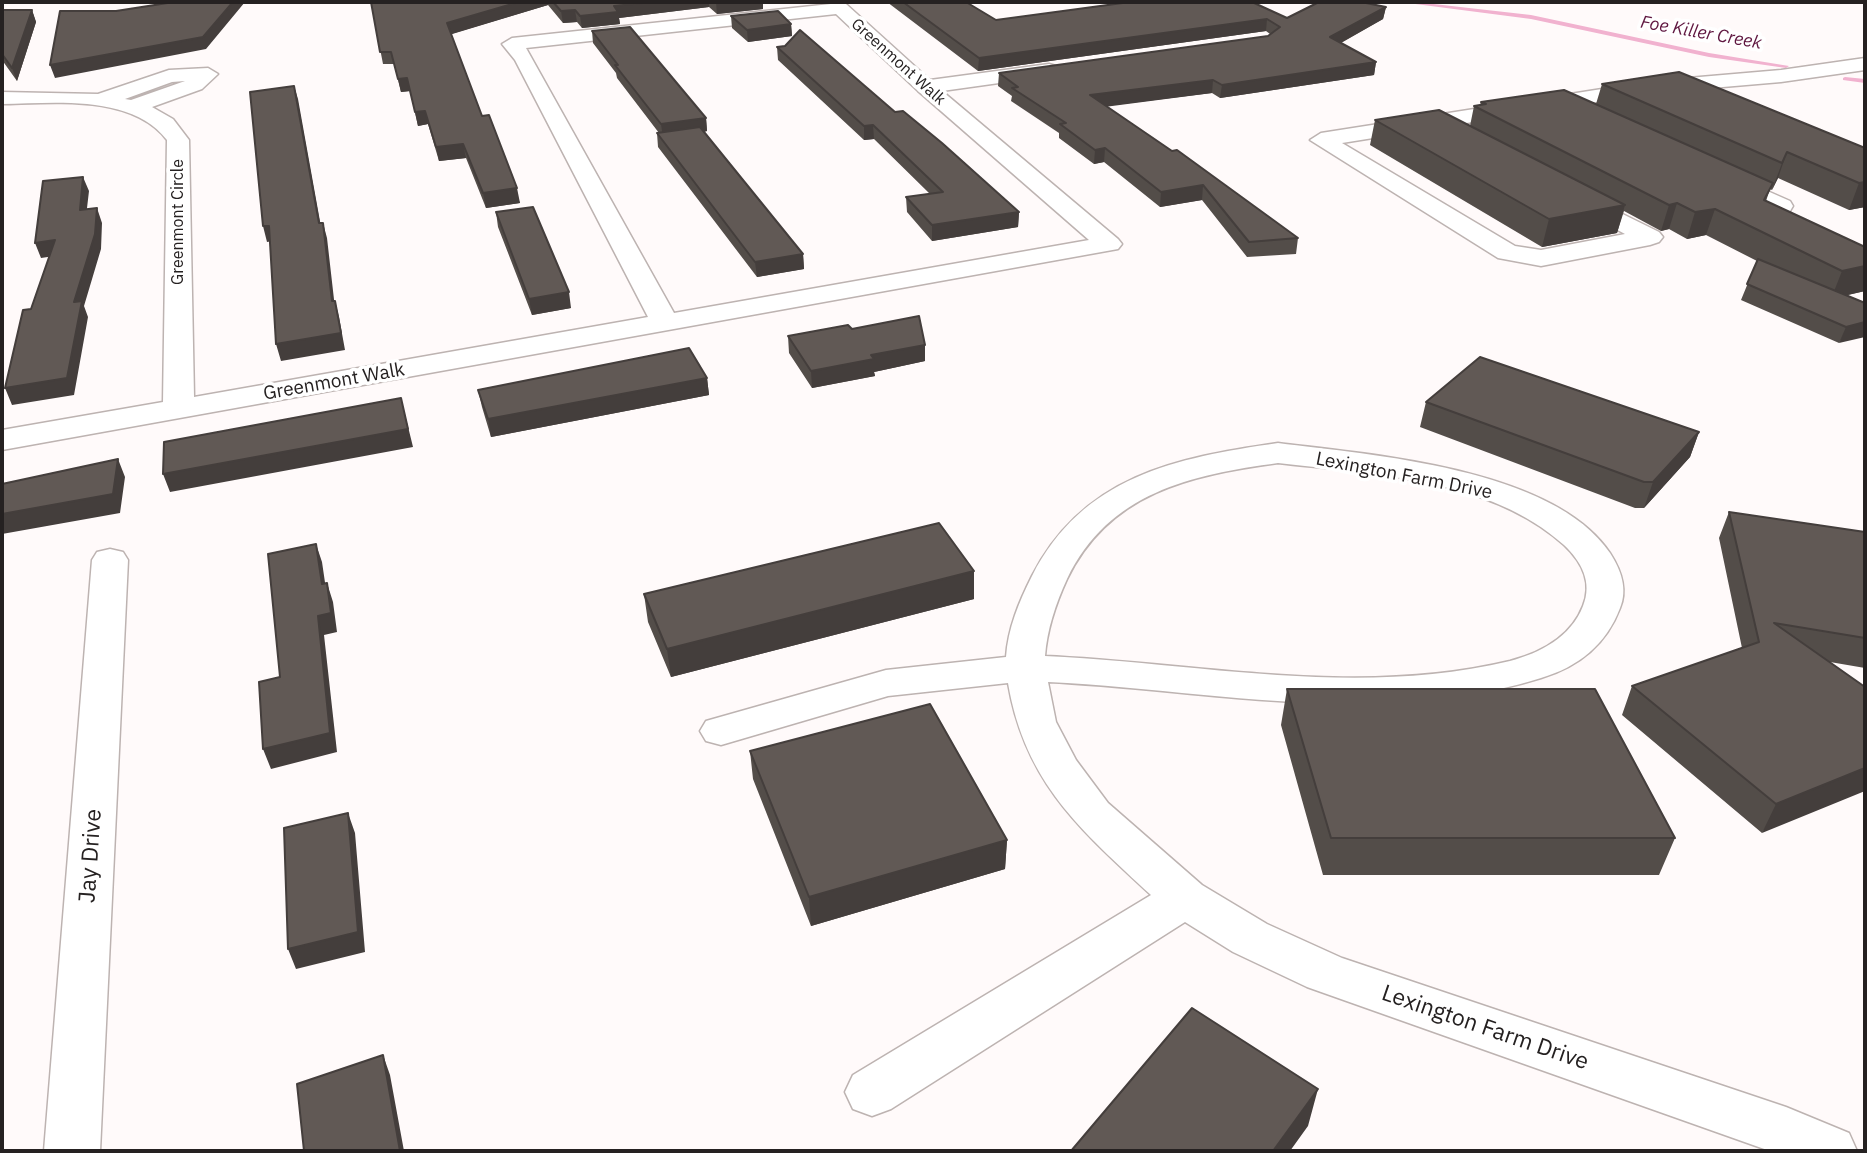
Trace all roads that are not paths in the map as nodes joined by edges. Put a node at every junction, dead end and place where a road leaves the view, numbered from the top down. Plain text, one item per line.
1 (1865, 64) edge
2 (1075, 67) edge
3 (1680, 85) junction
4 (925, 87) junction
5 (2, 98) edge
6 (1717, 100) edge
7 (98, 101) junction
8 (1556, 101) junction
9 (130, 107) junction
10 (1594, 118) edge
11 (1431, 122) junction
12 (1468, 141) edge
13 (1706, 171) edge
14 (1553, 186) edge
15 (1781, 205) edge
16 (666, 324) junction
17 (178, 410) junction
18 (2, 440) edge
19 (110, 560) dead end
20 (1025, 668) junction
21 (721, 731) dead end
22 (1185, 898) junction
23 (872, 1092) dead end
24 (72, 1151) edge
25 (1829, 1151) edge

1 - 3 street
2 - 4 street
3 - 6 street
3 - 8 street
4 - 16 street, Greenmont Walk
4 - 16 street, Greenmont Walk
5 - 7 street, Greenmont Circle
7 - 9 street, Greenmont Circle
7 - 9 street
8 - 10 street
8 - 11 street
9 - 17 street, Greenmont Circle
11 - 12 street
11 - 14 street
13 - 15 street
16 - 17 street, Greenmont Walk
17 - 18 street, Greenmont Walk
19 - 24 street, Jay Drive
20 - 20 street, Lexington Farm Drive
20 - 21 street
20 - 22 street, Lexington Farm Drive
22 - 23 street
22 - 25 street, Lexington Farm Drive

